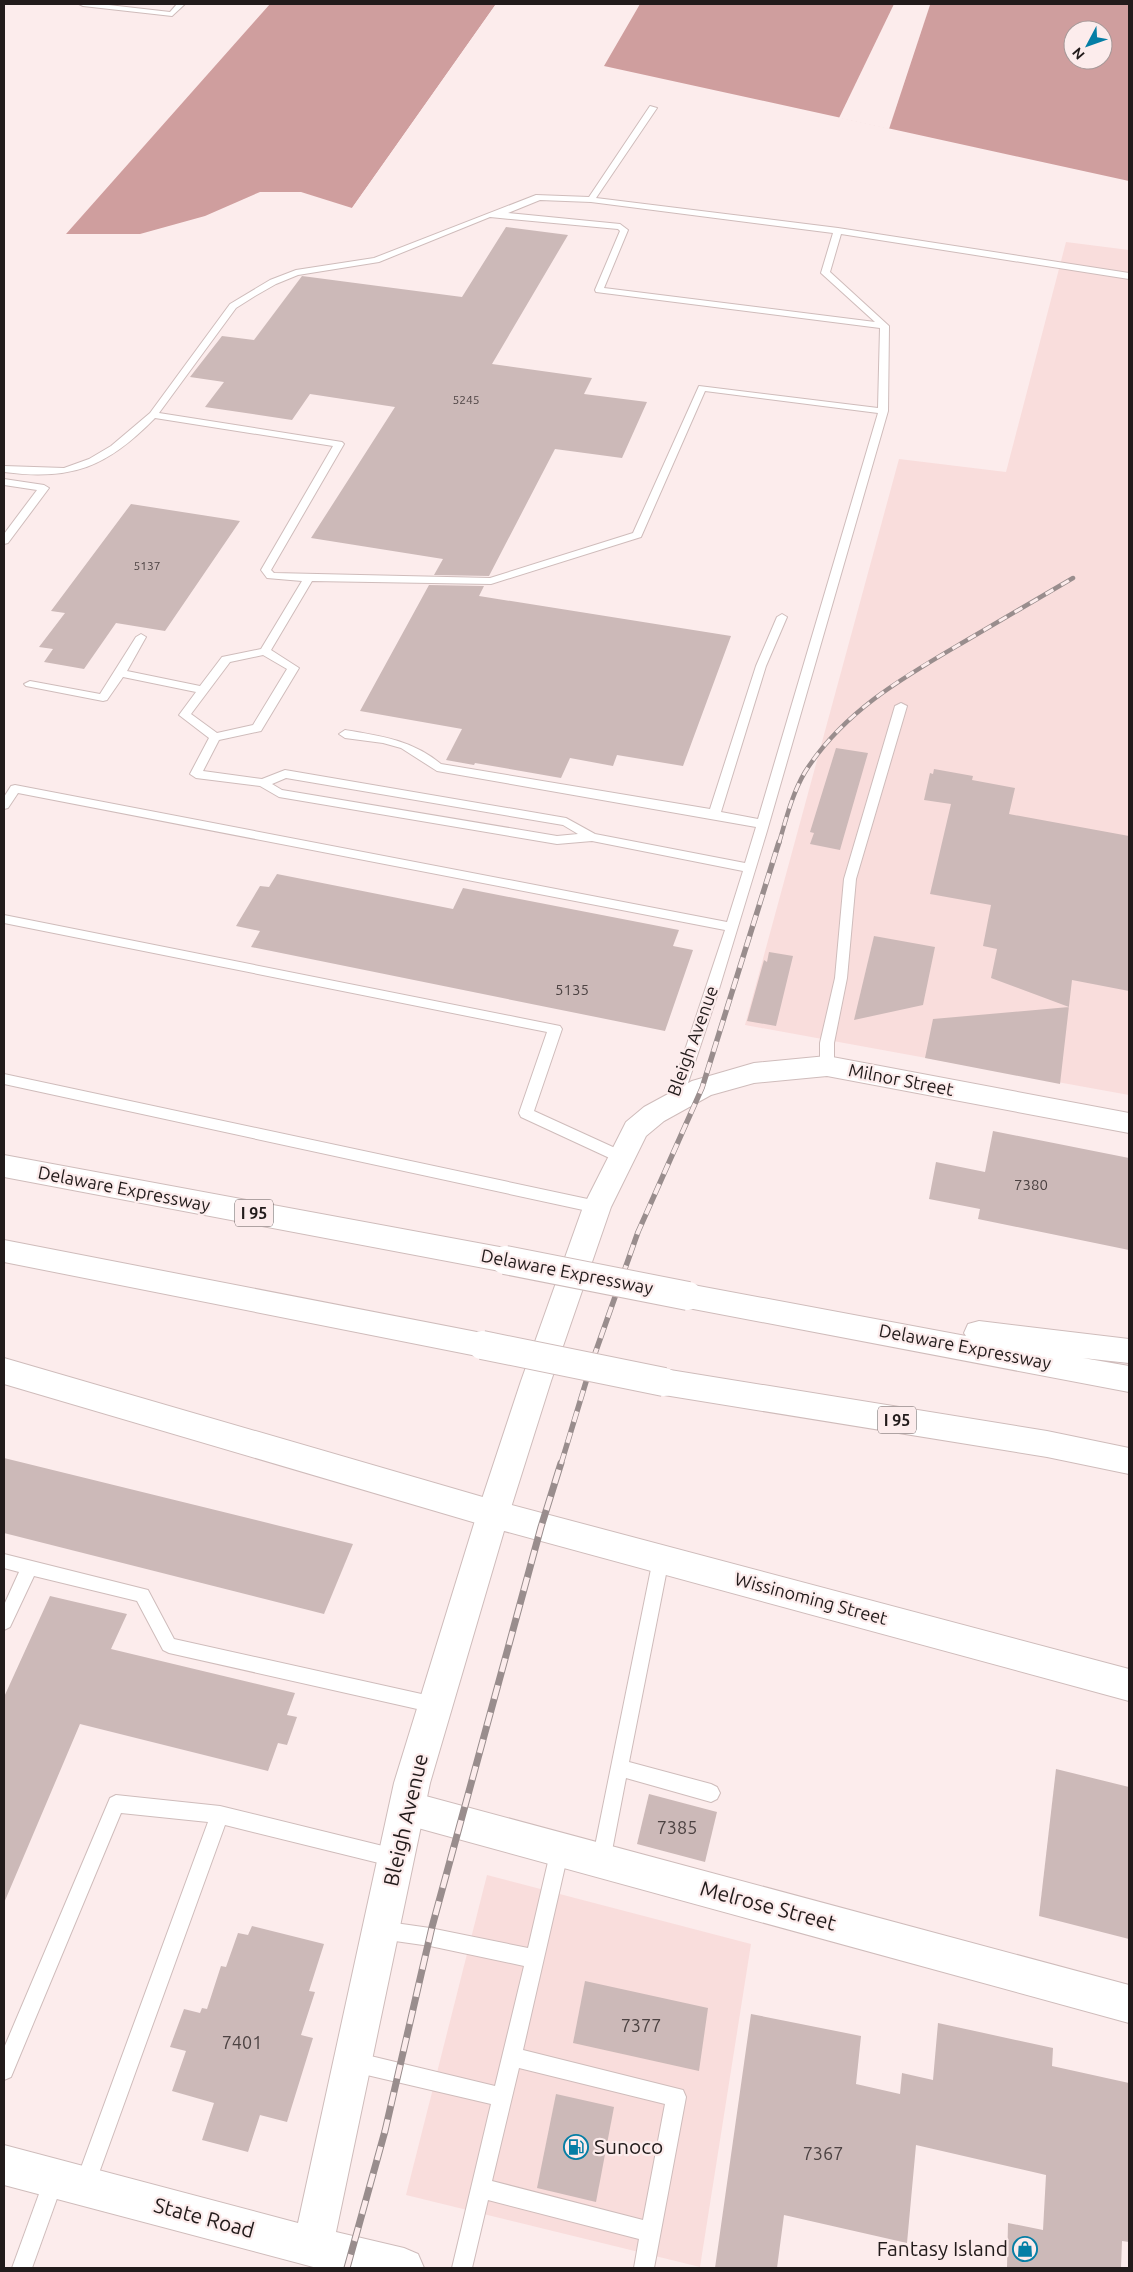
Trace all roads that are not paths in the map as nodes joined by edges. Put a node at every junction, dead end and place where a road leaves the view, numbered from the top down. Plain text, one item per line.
1 (83, 4) edge
2 (180, 4) edge
3 (653, 108) dead end
4 (591, 200) junction
5 (496, 214) junction
6 (838, 231) junction
7 (1129, 276) edge
8 (885, 326) junction
9 (883, 411) junction
10 (154, 415) junction
11 (4, 470) edge
12 (4, 482) edge
13 (4, 542) edge
14 (309, 578) junction
15 (782, 617) dead end
16 (141, 637) dead end
17 (264, 651) junction
18 (120, 674) junction
19 (30, 684) dead end
20 (204, 690) junction
21 (901, 706) dead end
22 (345, 734) dead end
23 (215, 737) junction
24 (263, 783) junction
25 (9, 787) edge
26 (4, 805) edge
27 (714, 814) junction
28 (763, 824) junction
29 (592, 837) junction
30 (749, 868) junction
31 (4, 919) edge
32 (730, 928) junction
33 (827, 1066) junction
34 (4, 1079) edge
35 (675, 1101) junction
36 (1129, 1123) edge
37 (621, 1157) junction
38 (4, 1166) edge
39 (597, 1207) junction
40 (4, 1251) edge
41 (688, 1296) junction
42 (1129, 1351) edge
43 (4, 1371) edge
44 (1129, 1379) edge
45 (1129, 1461) edge
46 (493, 1514) junction
47 (661, 1559) junction
48 (4, 1561) edge
49 (30, 1568) junction
50 (4, 1622) edge
51 (1129, 1685) edge
52 (435, 1705) junction
53 (620, 1768) junction
54 (711, 1793) dead end
55 (407, 1808) junction
56 (220, 1815) junction
57 (560, 1849) junction
58 (396, 1858) junction
59 (601, 1861) junction
60 (381, 1930) junction
61 (534, 1959) junction
62 (1129, 2004) edge
63 (512, 2057) junction
64 (354, 2062) junction
65 (4, 2070) edge
66 (501, 2097) junction
67 (4, 2165) edge
68 (69, 2182) junction
69 (480, 2188) junction
70 (651, 2232) junction
71 (312, 2258) edge
72 (22, 2268) edge
73 (404, 2268) edge
74 (462, 2268) edge
75 (644, 2268) edge

1 - 2 lane
3 - 4 lane
4 - 5 lane
4 - 6 lane
5 - 8 lane
5 - 10 lane
6 - 7 lane
6 - 8 lane
8 - 9 lane, Bleigh Avenue
9 - 14 lane
9 - 28 lane, Bleigh Avenue
10 - 11 lane
10 - 14 lane
12 - 13 lane
14 - 17 lane
15 - 27 lane
16 - 18 lane
17 - 20 lane
17 - 23 lane
18 - 19 lane
18 - 20 lane
20 - 23 lane
21 - 33 lane
22 - 27 lane
23 - 24 lane
24 - 29 lane
24 - 29 lane
25 - 26 lane
25 - 32 lane
27 - 28 lane
28 - 30 lane, Bleigh Avenue
29 - 30 lane
30 - 32 lane, Bleigh Avenue
31 - 37 lane
32 - 35 lane, Bleigh Avenue
33 - 35 main road, Milnor Street
33 - 36 main road, Milnor Street
34 - 39 lane
35 - 37 main road, Bleigh Avenue
37 - 39 main road, Bleigh Avenue
38 - 41 main road, Delaware Expressway / I 95, bridge
39 - 46 main road, Bleigh Avenue
40 - 45 main road, I 95, bridge
41 - 42 main road
41 - 44 main road, Delaware Expressway / I 95
43 - 46 main road, Wissinoming Street
46 - 47 main road, Wissinoming Street
46 - 52 main road, Bleigh Avenue
47 - 51 main road, Wissinoming Street
47 - 53 lane
48 - 49 lane
49 - 50 lane
49 - 52 lane
52 - 55 main road, Bleigh Avenue
53 - 54 lane
53 - 59 lane
55 - 57 main road, Melrose Street
55 - 58 main road, Bleigh Avenue
56 - 58 lane
56 - 65 lane
56 - 68 lane
57 - 59 main road, Melrose Street
57 - 61 lane
58 - 60 main road, Bleigh Avenue
59 - 62 main road, Melrose Street
60 - 61 lane
60 - 64 main road, Bleigh Avenue
61 - 63 lane
63 - 66 lane
63 - 70 lane
64 - 66 lane
64 - 71 main road, Bleigh Avenue
66 - 69 lane
67 - 68 main road, State Road
68 - 71 main road, State Road
68 - 72 lane
69 - 70 lane
69 - 74 lane
70 - 75 lane
71 - 73 main road, State Road

